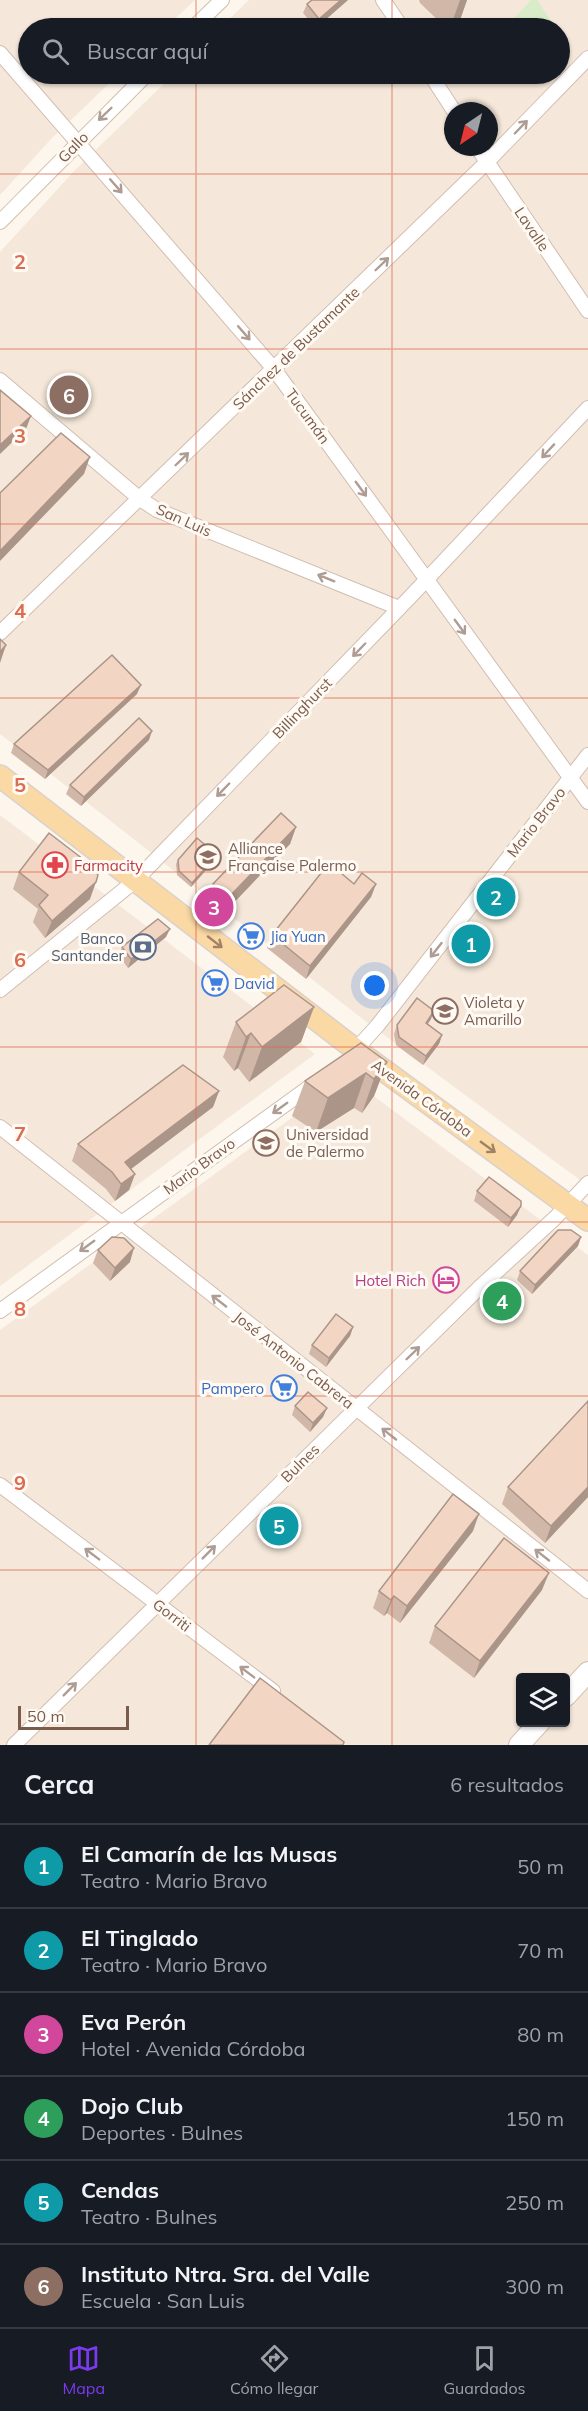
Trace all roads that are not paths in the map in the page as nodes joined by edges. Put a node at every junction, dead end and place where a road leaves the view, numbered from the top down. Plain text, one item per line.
1 (222, 0) edge
2 (383, 0) edge
3 (203, 18) edge
4 (395, 18) edge
5 (0, 53) edge
6 (588, 58) edge
7 (18, 73) edge
8 (570, 77) edge
9 (27, 84) edge
10 (137, 84) edge
11 (436, 84) edge
12 (563, 84) edge
13 (448, 102) edge
14 (78, 141) junction
15 (483, 156) edge
16 (487, 162) junction
17 (0, 222) edge
18 (588, 311) edge
19 (274, 369) junction
20 (0, 380) edge
21 (588, 408) edge
22 (140, 499) junction
23 (426, 580) junction
24 (399, 608) junction
25 (0, 633) edge
26 (588, 755) edge
27 (0, 776) edge
28 (570, 778) junction
29 (588, 802) edge
30 (136, 880) junction
31 (0, 990) edge
32 (350, 1056) junction
33 (326, 1075) edge
34 (0, 1127) edge
35 (588, 1183) edge
36 (566, 1204) junction
37 (588, 1220) edge
38 (119, 1223) junction
39 (0, 1311) edge
40 (356, 1408) junction
41 (0, 1485) edge
42 (588, 1591) edge
43 (157, 1604) junction
44 (588, 1672) edge
45 (570, 1692) edge
46 (288, 1702) edge
47 (535, 1727) edge
48 (14, 1745) edge
49 (519, 1745) edge

1 - 3 street
2 - 4 street
5 - 7 street, Tucumán
8 -> 6 street, Sánchez de Bustamante
9 - 14 street, Tucumán
10 -> 14 street, Gallo
11 - 13 street
16 -> 12 street, Sánchez de Bustamante
14 - 17 street, Gallo
14 -> 19 street, Tucumán
15 - 16 street, Lavalle
16 - 18 street, Lavalle
19 -> 16 street, Sánchez de Bustamante
22 -> 19 street, Sánchez de Bustamante
19 -> 23 street, Tucumán
20 - 22 street, San Luis
21 -> 23 street, Billinghurst
24 -> 22 street, San Luis
22 - 25 street, Sánchez de Bustamante
23 - 24 street, Billinghurst
23 -> 28 street, Tucumán
24 -> 30 street, Billinghurst
26 - 28 street, Mario Bravo
27 - 30 main road, Avenida Córdoba
28 - 29 street, Tucumán
28 -> 32 street, Mario Bravo
30 - 31 street, Billinghurst
30 -> 32 main road, Avenida Córdoba
32 -> 36 main road, Avenida Córdoba
33 -> 38 street, Mario Bravo
34 - 38 street, José Antonio Cabrera
35 - 36 street, Bulnes
36 - 37 main road, Avenida Córdoba
40 -> 36 street, Bulnes
38 -> 39 street, Mario Bravo
40 -> 38 street, José Antonio Cabrera
42 -> 40 street, José Antonio Cabrera
43 -> 40 street, Bulnes
43 -> 41 street, Gorriti
46 -> 43 street, Gorriti
48 -> 43 street, Bulnes
44 - 45 street
47 - 49 street

